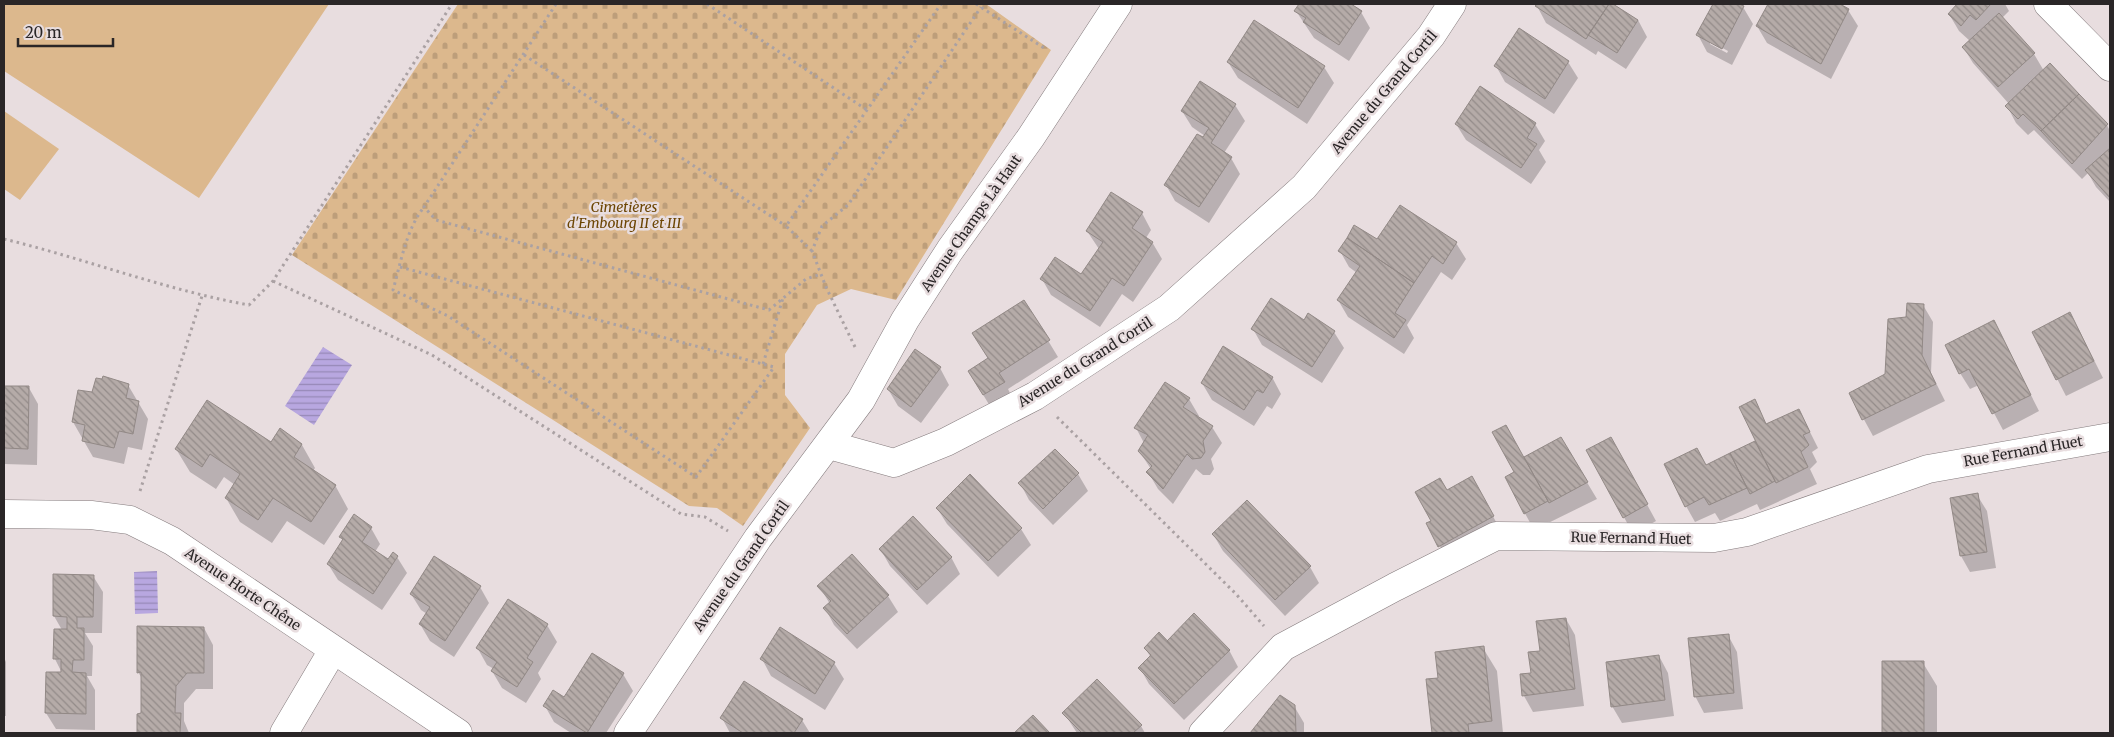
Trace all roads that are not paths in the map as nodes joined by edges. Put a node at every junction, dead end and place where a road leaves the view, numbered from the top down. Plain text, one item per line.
1 (1118, 4) edge
2 (1452, 4) edge
3 (2048, 4) edge
4 (2110, 67) edge
5 (2110, 437) edge
6 (829, 444) junction
7 (4, 514) edge
8 (333, 650) junction
9 (284, 733) edge
10 (458, 733) edge
11 (628, 733) edge
12 (1203, 733) edge

1 - 6 street, Avenue Champs Là Haut
2 - 6 street, Avenue du Grand Cortil
3 - 4 street
5 - 12 street, Rue Fernand Huet
6 - 11 street, Avenue du Grand Cortil
7 - 8 street, Avenue Horte Chêne
8 - 9 street
8 - 10 street, Avenue Horte Chêne

